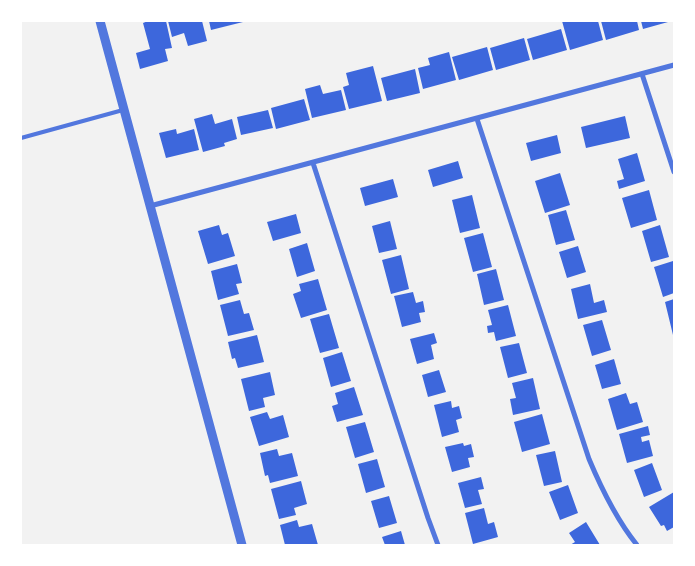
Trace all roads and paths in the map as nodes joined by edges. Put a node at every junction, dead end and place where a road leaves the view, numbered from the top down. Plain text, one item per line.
1 (100, 21) edge
2 (674, 65) edge
3 (642, 74) junction
4 (123, 110) junction
5 (477, 118) junction
6 (21, 138) edge
7 (313, 163) junction
8 (674, 172) edge
9 (149, 206) junction
10 (242, 545) edge
11 (438, 545) edge
12 (637, 545) edge

1 - 4 street
2 - 3 street
3 - 5 street
3 - 8 street
4 - 6 lane
4 - 9 street
5 - 7 street
5 - 12 street
7 - 9 street
7 - 11 street
9 - 10 street

